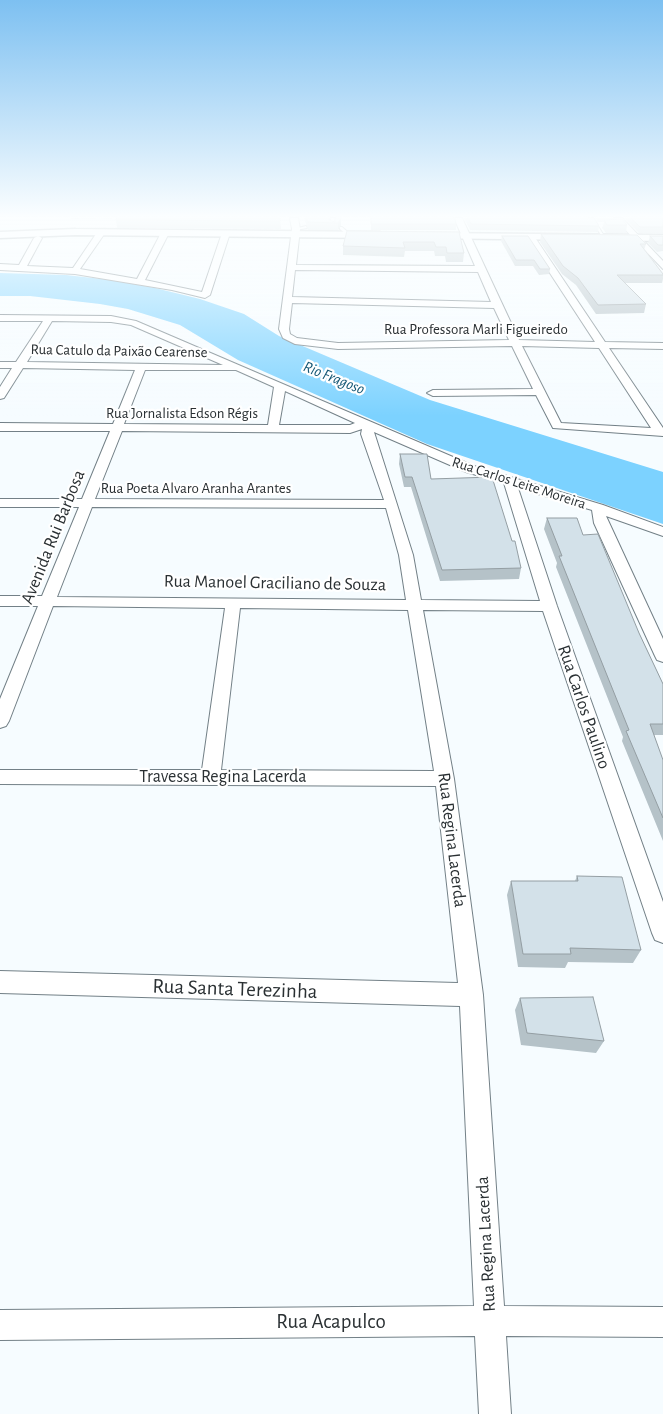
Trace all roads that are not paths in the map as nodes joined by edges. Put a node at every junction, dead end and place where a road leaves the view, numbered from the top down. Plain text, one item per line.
1 (154, 284) edge
2 (209, 284) edge
3 (290, 284) edge
4 (488, 284) edge
5 (564, 284) edge
6 (289, 300) junction
7 (497, 305) junction
8 (0, 318) edge
9 (49, 319) junction
10 (516, 343) junction
11 (601, 344) junction
12 (663, 346) edge
13 (19, 364) junction
14 (0, 365) edge
15 (141, 368) junction
16 (238, 368) junction
17 (280, 385) junction
18 (540, 392) junction
19 (432, 393) dead end
20 (0, 396) edge
21 (368, 425) junction
22 (0, 427) edge
23 (117, 428) junction
24 (273, 429) junction
25 (662, 432) edge
26 (509, 480) junction
27 (0, 503) edge
28 (86, 504) junction
29 (392, 504) junction
30 (598, 508) junction
31 (663, 532) edge
32 (0, 601) edge
33 (46, 602) junction
34 (233, 602) junction
35 (415, 604) junction
36 (549, 606) junction
37 (663, 656) edge
38 (0, 721) edge
39 (0, 777) edge
40 (211, 777) junction
41 (446, 779) junction
42 (663, 933) edge
43 (0, 982) edge
44 (471, 995) junction
45 (490, 1321) junction
46 (663, 1322) edge
47 (0, 1325) edge
48 (496, 1414) edge

1 - 2 street
3 - 6 street
4 - 7 street
5 - 11 street
6 - 7 street
6 - 10 street, Rua Professora Marli Figueiredo
7 - 10 street
8 - 9 street
9 - 13 street
9 - 16 street
10 - 11 street, Rua Professora Marli Figueiredo
10 - 18 street
11 - 12 street, Rua Professora Marli Figueiredo
11 - 25 street
13 - 14 street, Rua Catulo da Paixão Cearense
13 - 15 street, Rua Catulo da Paixão Cearense
13 - 20 street
15 - 16 street, Rua Catulo da Paixão Cearense
15 - 23 street, Avenida Rui Barbosa
16 - 17 street
17 - 21 street
17 - 24 street
18 - 19 street
18 - 25 street
21 - 24 street, Rua Jornalista Edson Régis
21 - 26 street, Rua Carlos Leite Moreira
21 - 29 street, Rua Regina Lacerda
22 - 23 street, Rua Jornalista Edson Régis
23 - 24 street, Rua Jornalista Edson Régis
23 - 28 street, Avenida Rui Barbosa
26 - 30 street, Rua Carlos Leite Moreira
26 - 36 street, Rua Carlos Paulino
27 - 28 street, Rua Poeta Alvaro Aranha Arantes
28 - 29 street, Rua Poeta Alvaro Aranha Arantes
28 - 33 street, Avenida Rui Barbosa
29 - 35 street, Rua Regina Lacerda
30 - 31 street
30 - 37 street, Rua Carlos Leite Moreira
32 - 33 street, Rua Manoel Graciliano de Souza
33 - 34 street, Rua Manoel Graciliano de Souza
33 - 38 street, Avenida Rui Barbosa
34 - 35 street, Rua Manoel Graciliano de Souza
34 - 40 street
35 - 36 street, Rua Manoel Graciliano de Souza
35 - 41 street, Rua Regina Lacerda
36 - 42 street, Rua Carlos Paulino
39 - 40 street, Travessa Regina Lacerda
40 - 41 street, Travessa Regina Lacerda
41 - 44 street, Rua Regina Lacerda
43 - 44 street, Rua Santa Terezinha
44 - 45 street, Rua Regina Lacerda
45 - 46 street, Rua Acapulco
45 - 47 street, Rua Acapulco
45 - 48 street, Rua Regina Lacerda

